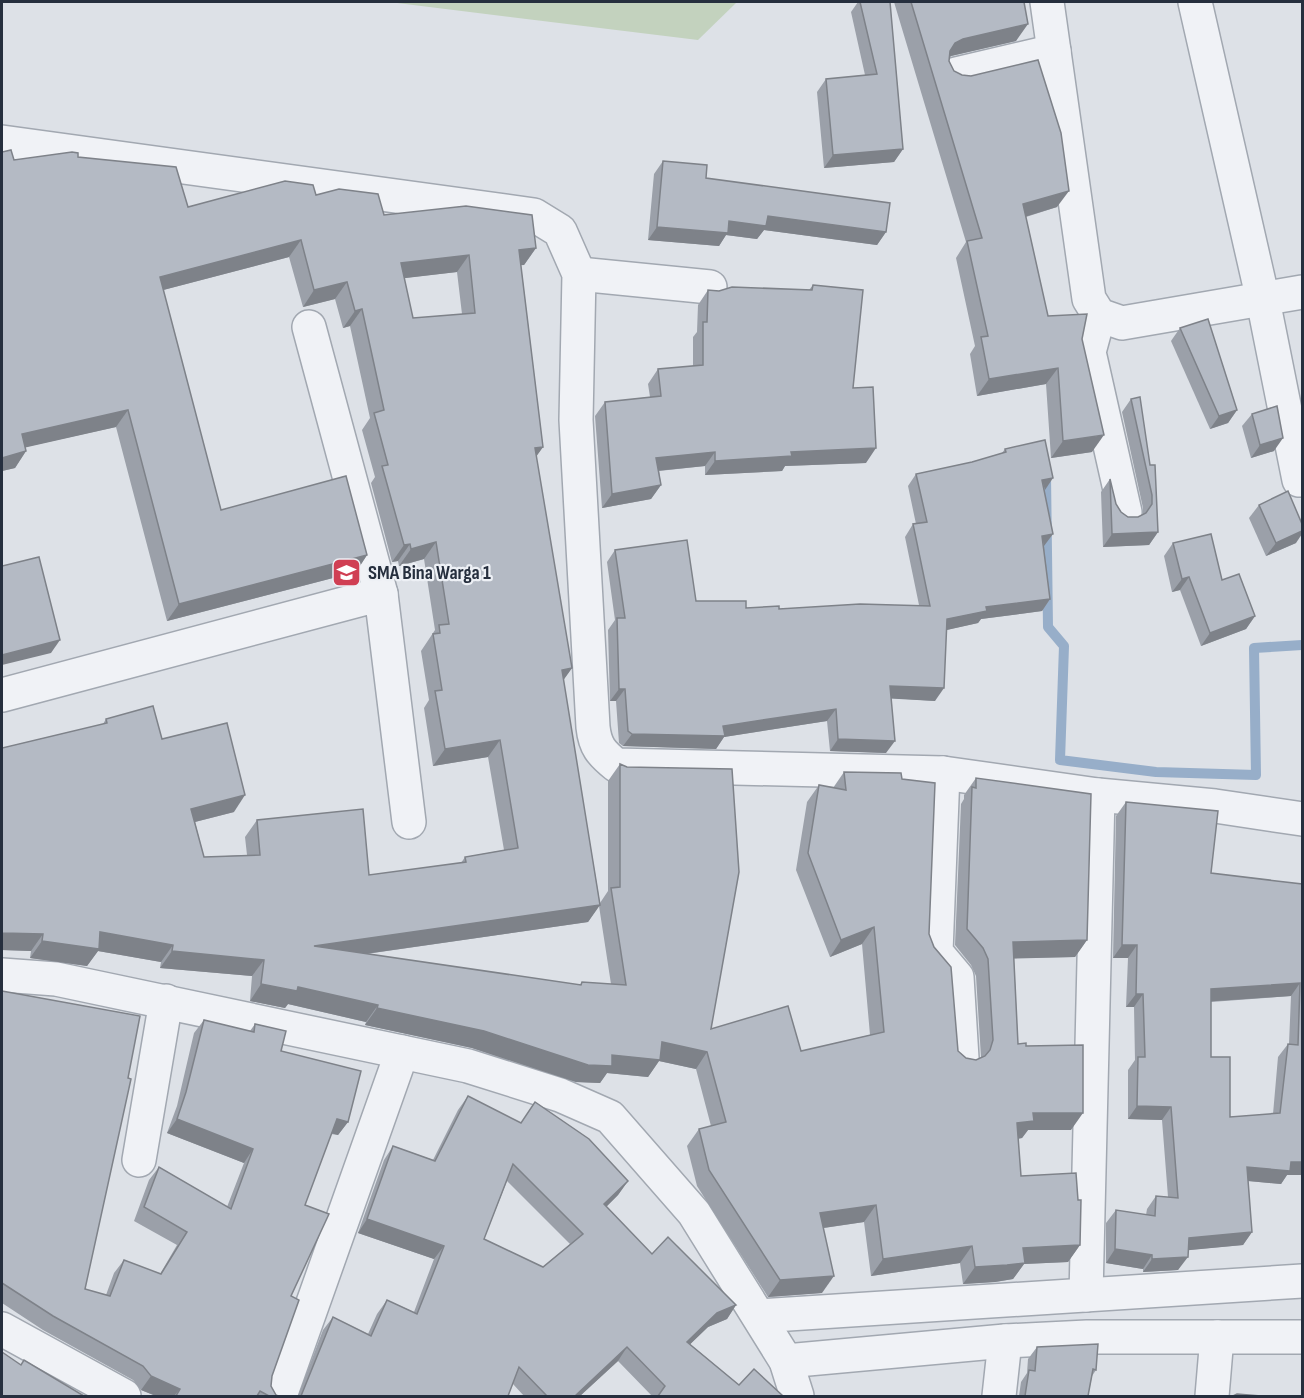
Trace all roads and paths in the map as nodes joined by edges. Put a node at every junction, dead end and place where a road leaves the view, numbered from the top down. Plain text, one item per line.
1 (1047, 2) edge
2 (1195, 2) edge
3 (1054, 51) junction
4 (956, 74) edge
5 (2, 142) edge
6 (579, 274) junction
7 (710, 287) dead end
8 (1302, 292) edge
9 (1263, 300) junction
10 (1099, 315) junction
11 (309, 327) dead end
12 (1299, 480) dead end
13 (1125, 512) edge
14 (381, 594) junction
15 (2, 695) edge
16 (943, 773) junction
17 (1098, 795) junction
18 (1302, 819) edge
19 (409, 822) dead end
20 (2, 975) edge
21 (166, 1001) junction
22 (402, 1052) junction
23 (962, 1058) edge
24 (139, 1160) dead end
25 (1302, 1281) edge
26 (1086, 1295) junction
27 (759, 1316) junction
28 (2, 1329) edge
29 (1217, 1337) junction
30 (1302, 1337) edge
31 (1005, 1341) junction
32 (786, 1361) junction
33 (78, 1386) edge
34 (124, 1396) edge
35 (279, 1396) edge
36 (797, 1396) edge
37 (999, 1396) edge
38 (1212, 1396) edge

1 - 3 street
2 - 9 street
3 - 4 street
3 - 10 street
5 - 6 street
6 - 7 street
6 - 16 street
8 - 9 street
9 - 10 street
9 - 12 street
10 - 13 street
11 - 14 street
14 - 15 street
14 - 19 street
16 - 17 street
16 - 23 street
17 - 18 street
17 - 26 street
20 - 21 street
21 - 22 street
21 - 24 street
22 - 27 street
22 - 35 street
25 - 26 street
26 - 27 street
27 - 32 street
28 - 33 street
29 - 30 street
29 - 31 street
29 - 38 street
31 - 32 street
31 - 37 street
32 - 36 street
33 - 34 street

